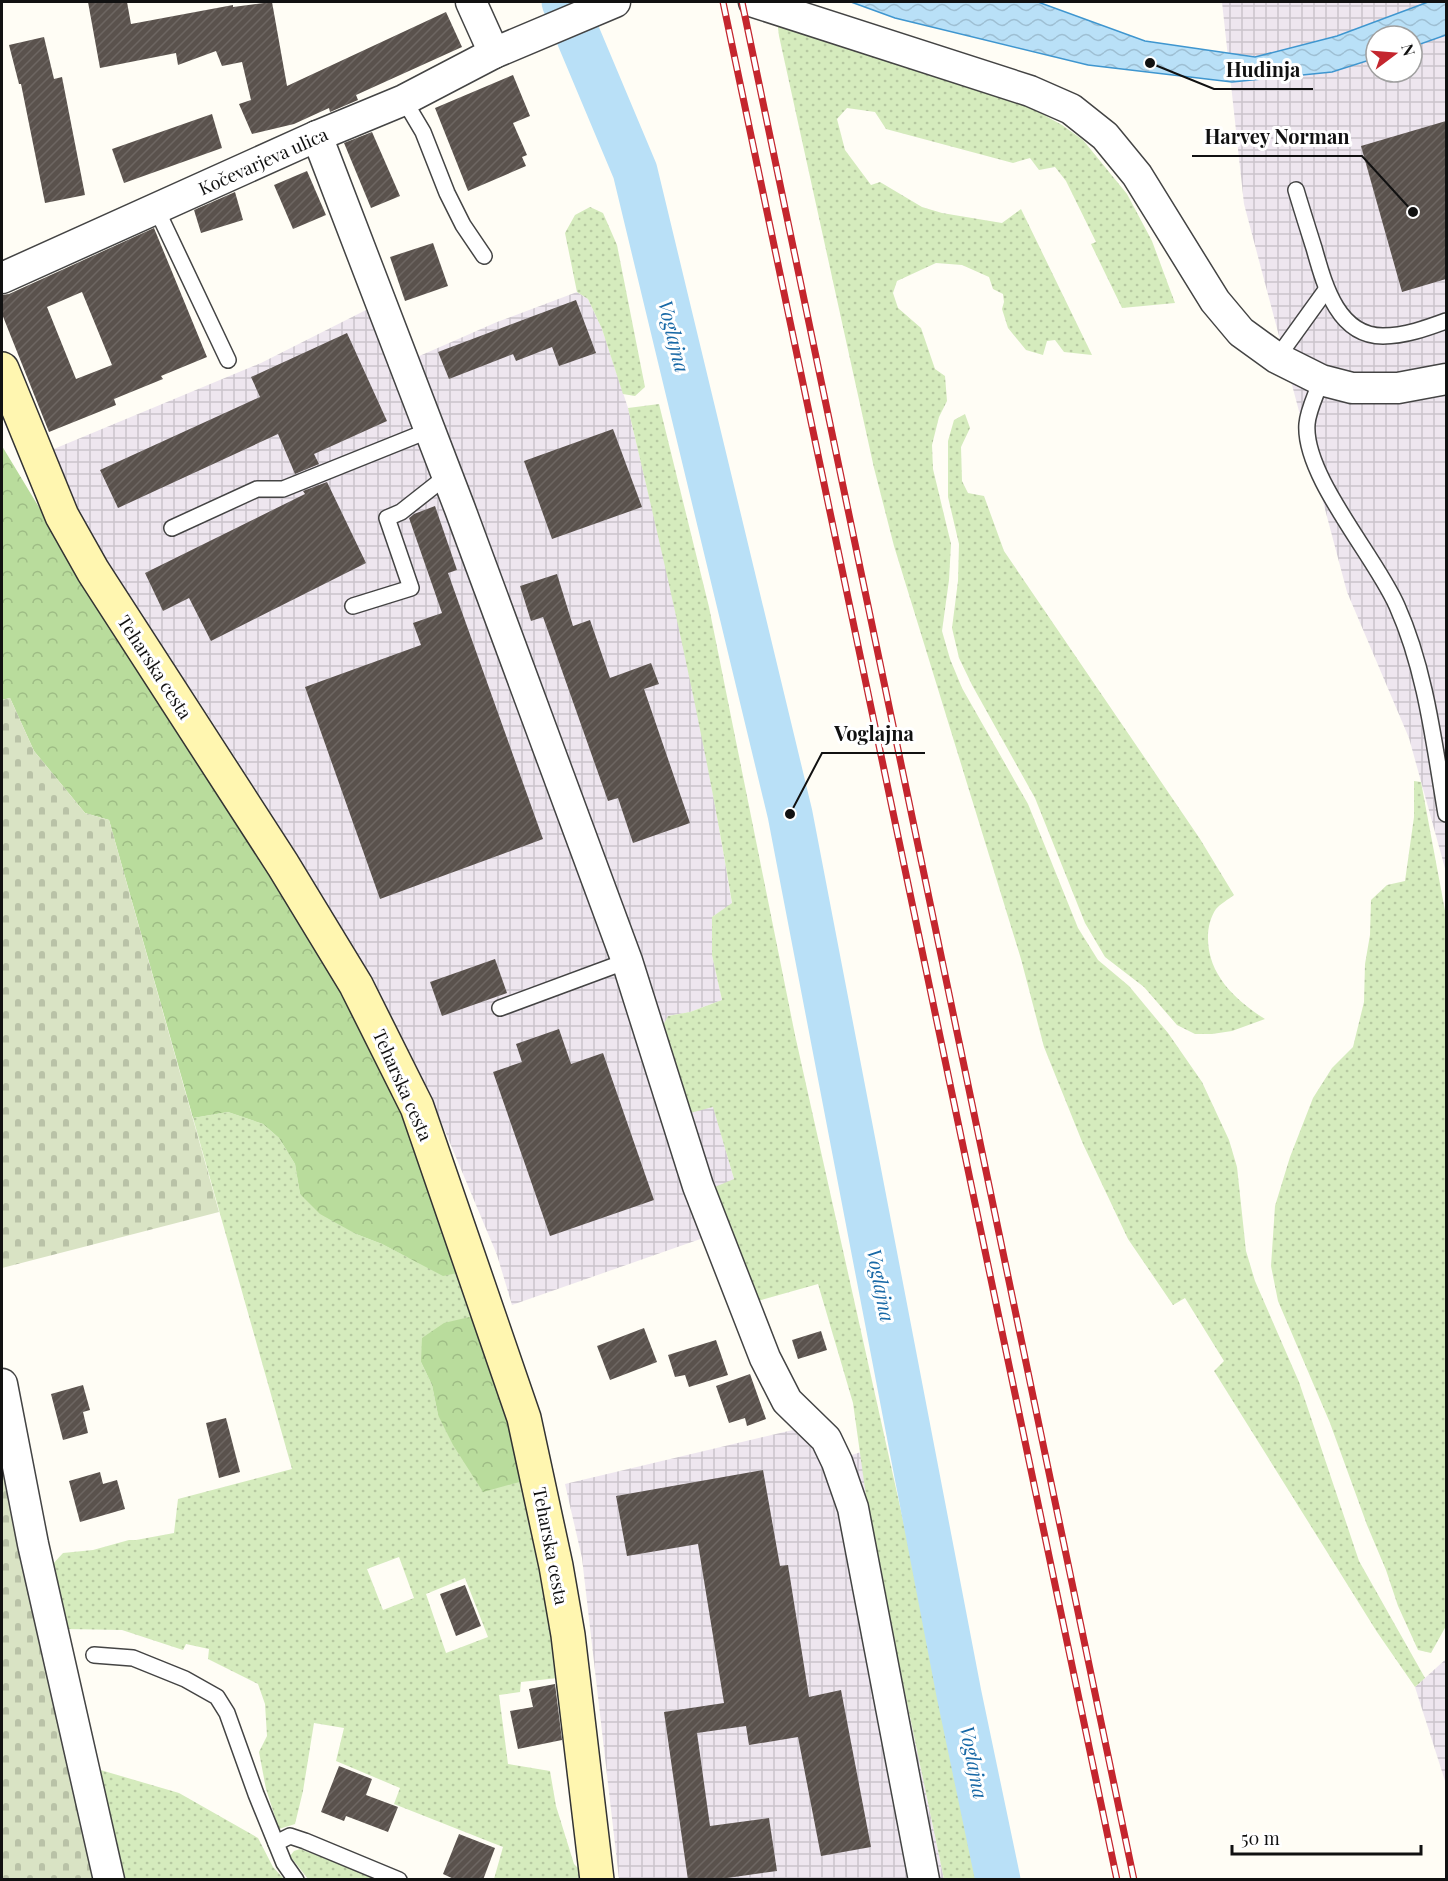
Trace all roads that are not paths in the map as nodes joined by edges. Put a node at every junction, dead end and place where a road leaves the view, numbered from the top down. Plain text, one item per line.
1 (471, 2) edge
2 (615, 2) edge
3 (754, 2) edge
4 (494, 53) junction
5 (404, 100) junction
6 (317, 136) junction
7 (1296, 190) dead end
8 (156, 208) junction
9 (483, 256) dead end
10 (2, 278) edge
11 (1326, 290) junction
12 (1446, 321) edge
13 (1277, 358) junction
14 (228, 360) dead end
15 (2, 369) edge
16 (1446, 379) edge
17 (1321, 380) junction
18 (430, 430) junction
19 (448, 475) junction
20 (172, 528) dead end
21 (353, 606) dead end
22 (1446, 814) edge
23 (627, 961) junction
24 (500, 1008) dead end
25 (2, 1384) edge
26 (94, 1655) dead end
27 (276, 1843) junction
28 (110, 1880) edge
29 (296, 1880) edge
30 (399, 1880) edge
31 (597, 1880) edge
32 (924, 1880) edge

1 - 4 street
2 - 4 street, Kočevarjeva ulica
3 - 13 street
4 - 5 street, Kočevarjeva ulica
5 - 6 street, Kočevarjeva ulica
5 - 9 lane
6 - 8 street, Kočevarjeva ulica
6 - 18 street
7 - 11 lane
8 - 10 street, Kočevarjeva ulica
8 - 14 lane
11 - 12 lane
11 - 13 lane
13 - 17 street
15 - 31 street, Teharska cesta
16 - 17 street
17 - 22 lane
18 - 19 street
18 - 20 lane
19 - 21 lane
19 - 23 street
23 - 24 lane
23 - 32 street
25 - 28 street
26 - 27 lane
27 - 29 lane
27 - 30 lane

